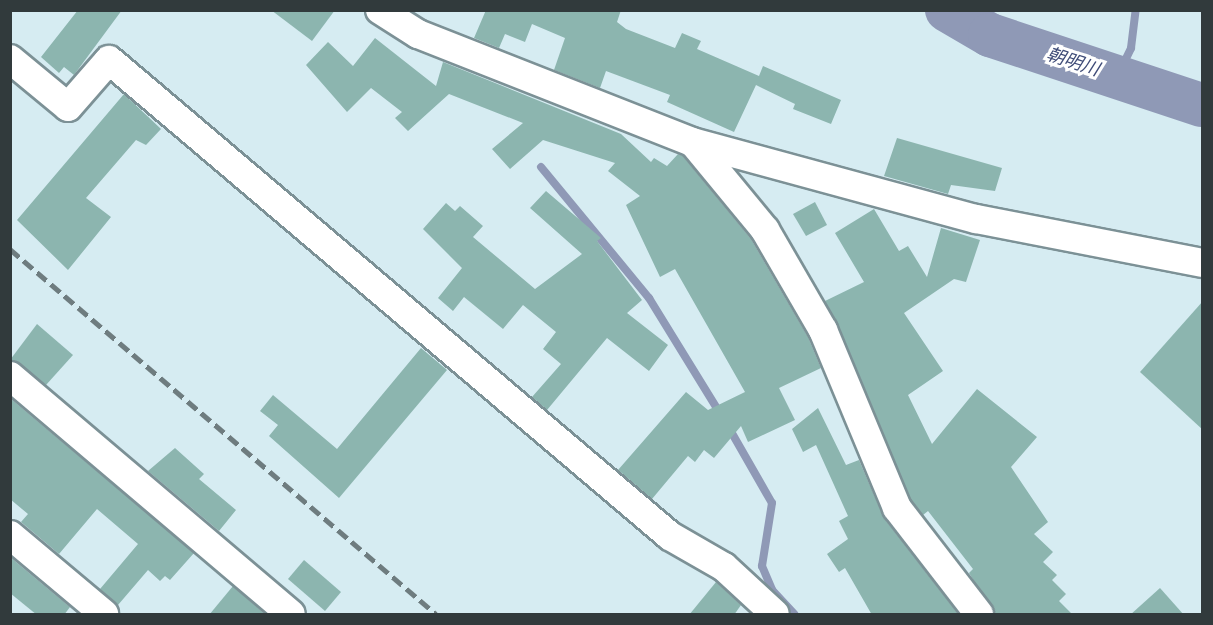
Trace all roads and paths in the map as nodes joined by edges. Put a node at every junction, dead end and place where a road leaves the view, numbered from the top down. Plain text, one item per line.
1 (380, 10) edge
2 (10, 58) edge
3 (692, 142) junction
4 (1203, 263) edge
5 (10, 376) edge
6 (10, 535) edge
7 (93, 611) edge
8 (770, 613) edge
9 (291, 615) edge
10 (980, 615) edge

1 - 3 street
2 - 8 street
3 - 4 street
3 - 10 street
5 - 9 street
6 - 7 street

